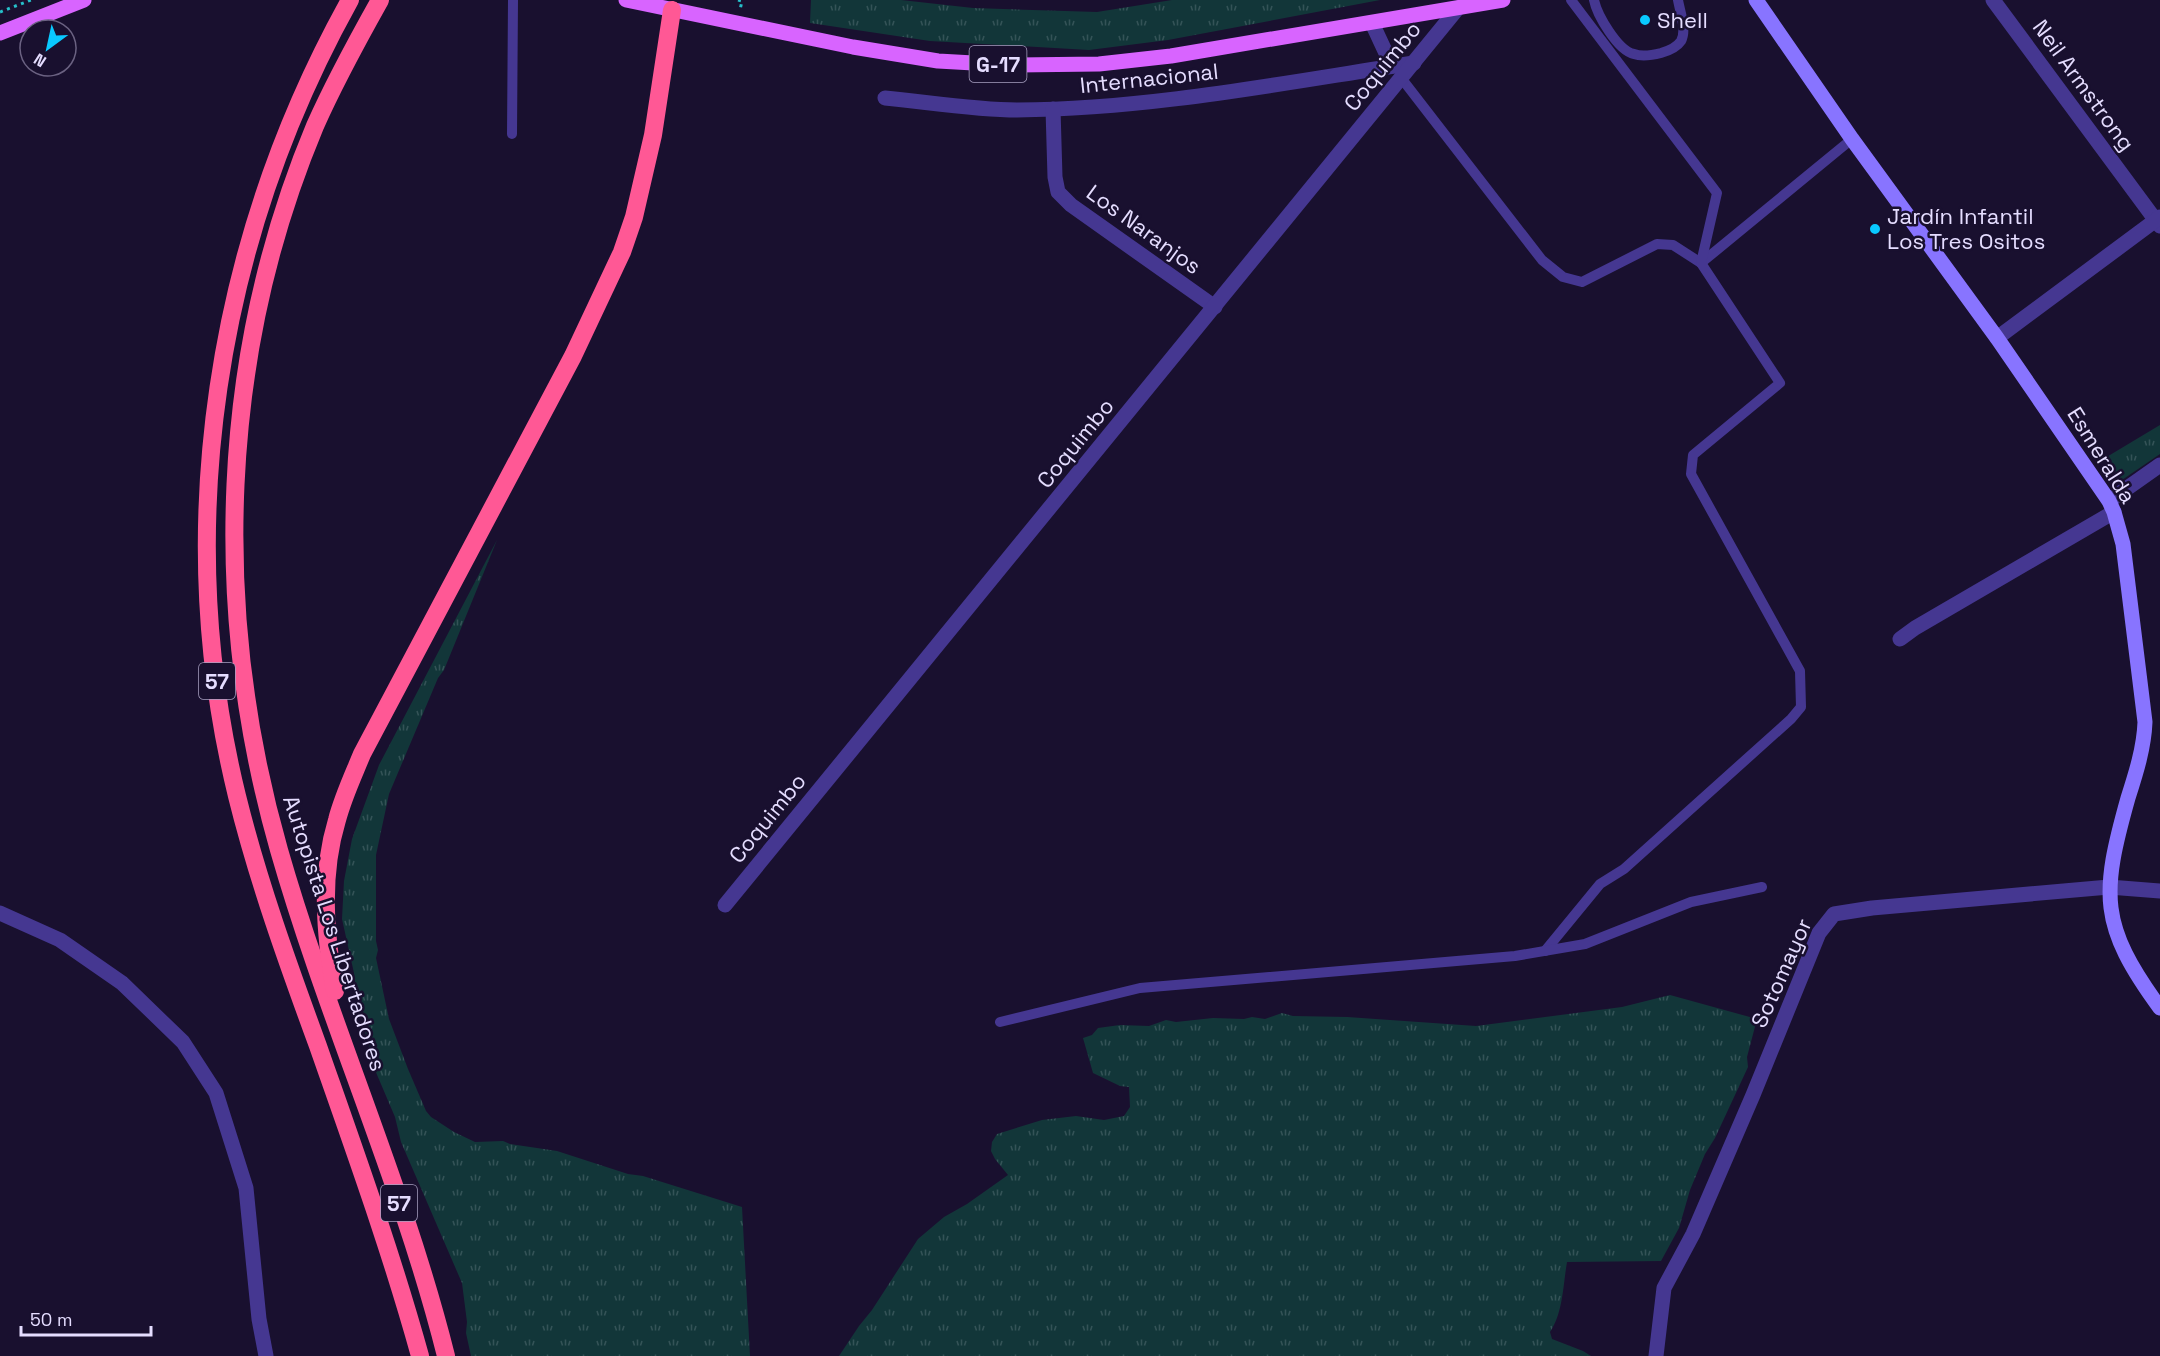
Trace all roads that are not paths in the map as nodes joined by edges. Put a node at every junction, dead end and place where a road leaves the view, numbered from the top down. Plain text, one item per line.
1 (84, 0) edge
2 (350, 0) edge
3 (380, 0) edge
4 (513, 0) edge
5 (626, 0) edge
6 (1502, 0) edge
7 (1571, 0) edge
8 (1594, 0) edge
9 (1678, 0) edge
10 (1756, 0) edge
11 (1993, 0) edge
12 (1458, 8) junction
13 (672, 10) junction
14 (1372, 23) junction
15 (0, 33) edge
16 (1414, 63) joint
17 (1397, 72) junction
18 (885, 98) dead end
19 (1053, 109) junction
20 (512, 134) dead end
21 (1852, 139) junction
22 (2159, 221) edge
23 (1701, 263) junction
24 (1215, 307) junction
25 (1997, 338) junction
26 (2160, 465) edge
27 (2112, 507) junction
28 (1900, 639) dead end
29 (2109, 886) junction
30 (1762, 887) dead end
31 (2160, 891) edge
32 (725, 904) dead end
33 (0, 912) edge
34 (1545, 951) junction
35 (2160, 1008) edge
36 (1000, 1022) dead end
37 (346, 1052) junction
38 (266, 1356) edge
39 (420, 1356) edge
40 (446, 1356) edge
41 (1656, 1356) edge

1 - 15 main road
2 - 39 highway, 57
3 - 37 highway, Autopista Los Libertadores / 57
4 - 20 lane
5 - 13 main road, G-17
6 - 12 main road, G-17
7 - 23 lane
8 - 9 lane
10 - 21 street, Esmeralda
11 - 22 street, Neil Armstrong
12 - 14 main road, G-17
12 - 16 street, Coquimbo
13 - 14 main road, G-17
13 - 37 highway
14 - 17 street, Coquimbo
16 - 17 street, Internacional
17 - 19 street, Internacional
17 - 23 lane
17 - 24 street, Coquimbo
18 - 19 street, Internacional
19 - 24 street, Los Naranjos
21 - 23 lane
21 - 25 street, Esmeralda
22 - 25 street
23 - 34 lane
24 - 32 street, Coquimbo
25 - 27 street, Esmeralda
26 - 27 street
27 - 28 street
27 - 29 street, Esmeralda
29 - 31 street, Sotomayor
29 - 35 street, Esmeralda
29 - 41 street, Sotomayor
30 - 34 lane
33 - 38 street
34 - 36 lane
37 - 40 highway, Autopista Los Libertadores / 57

